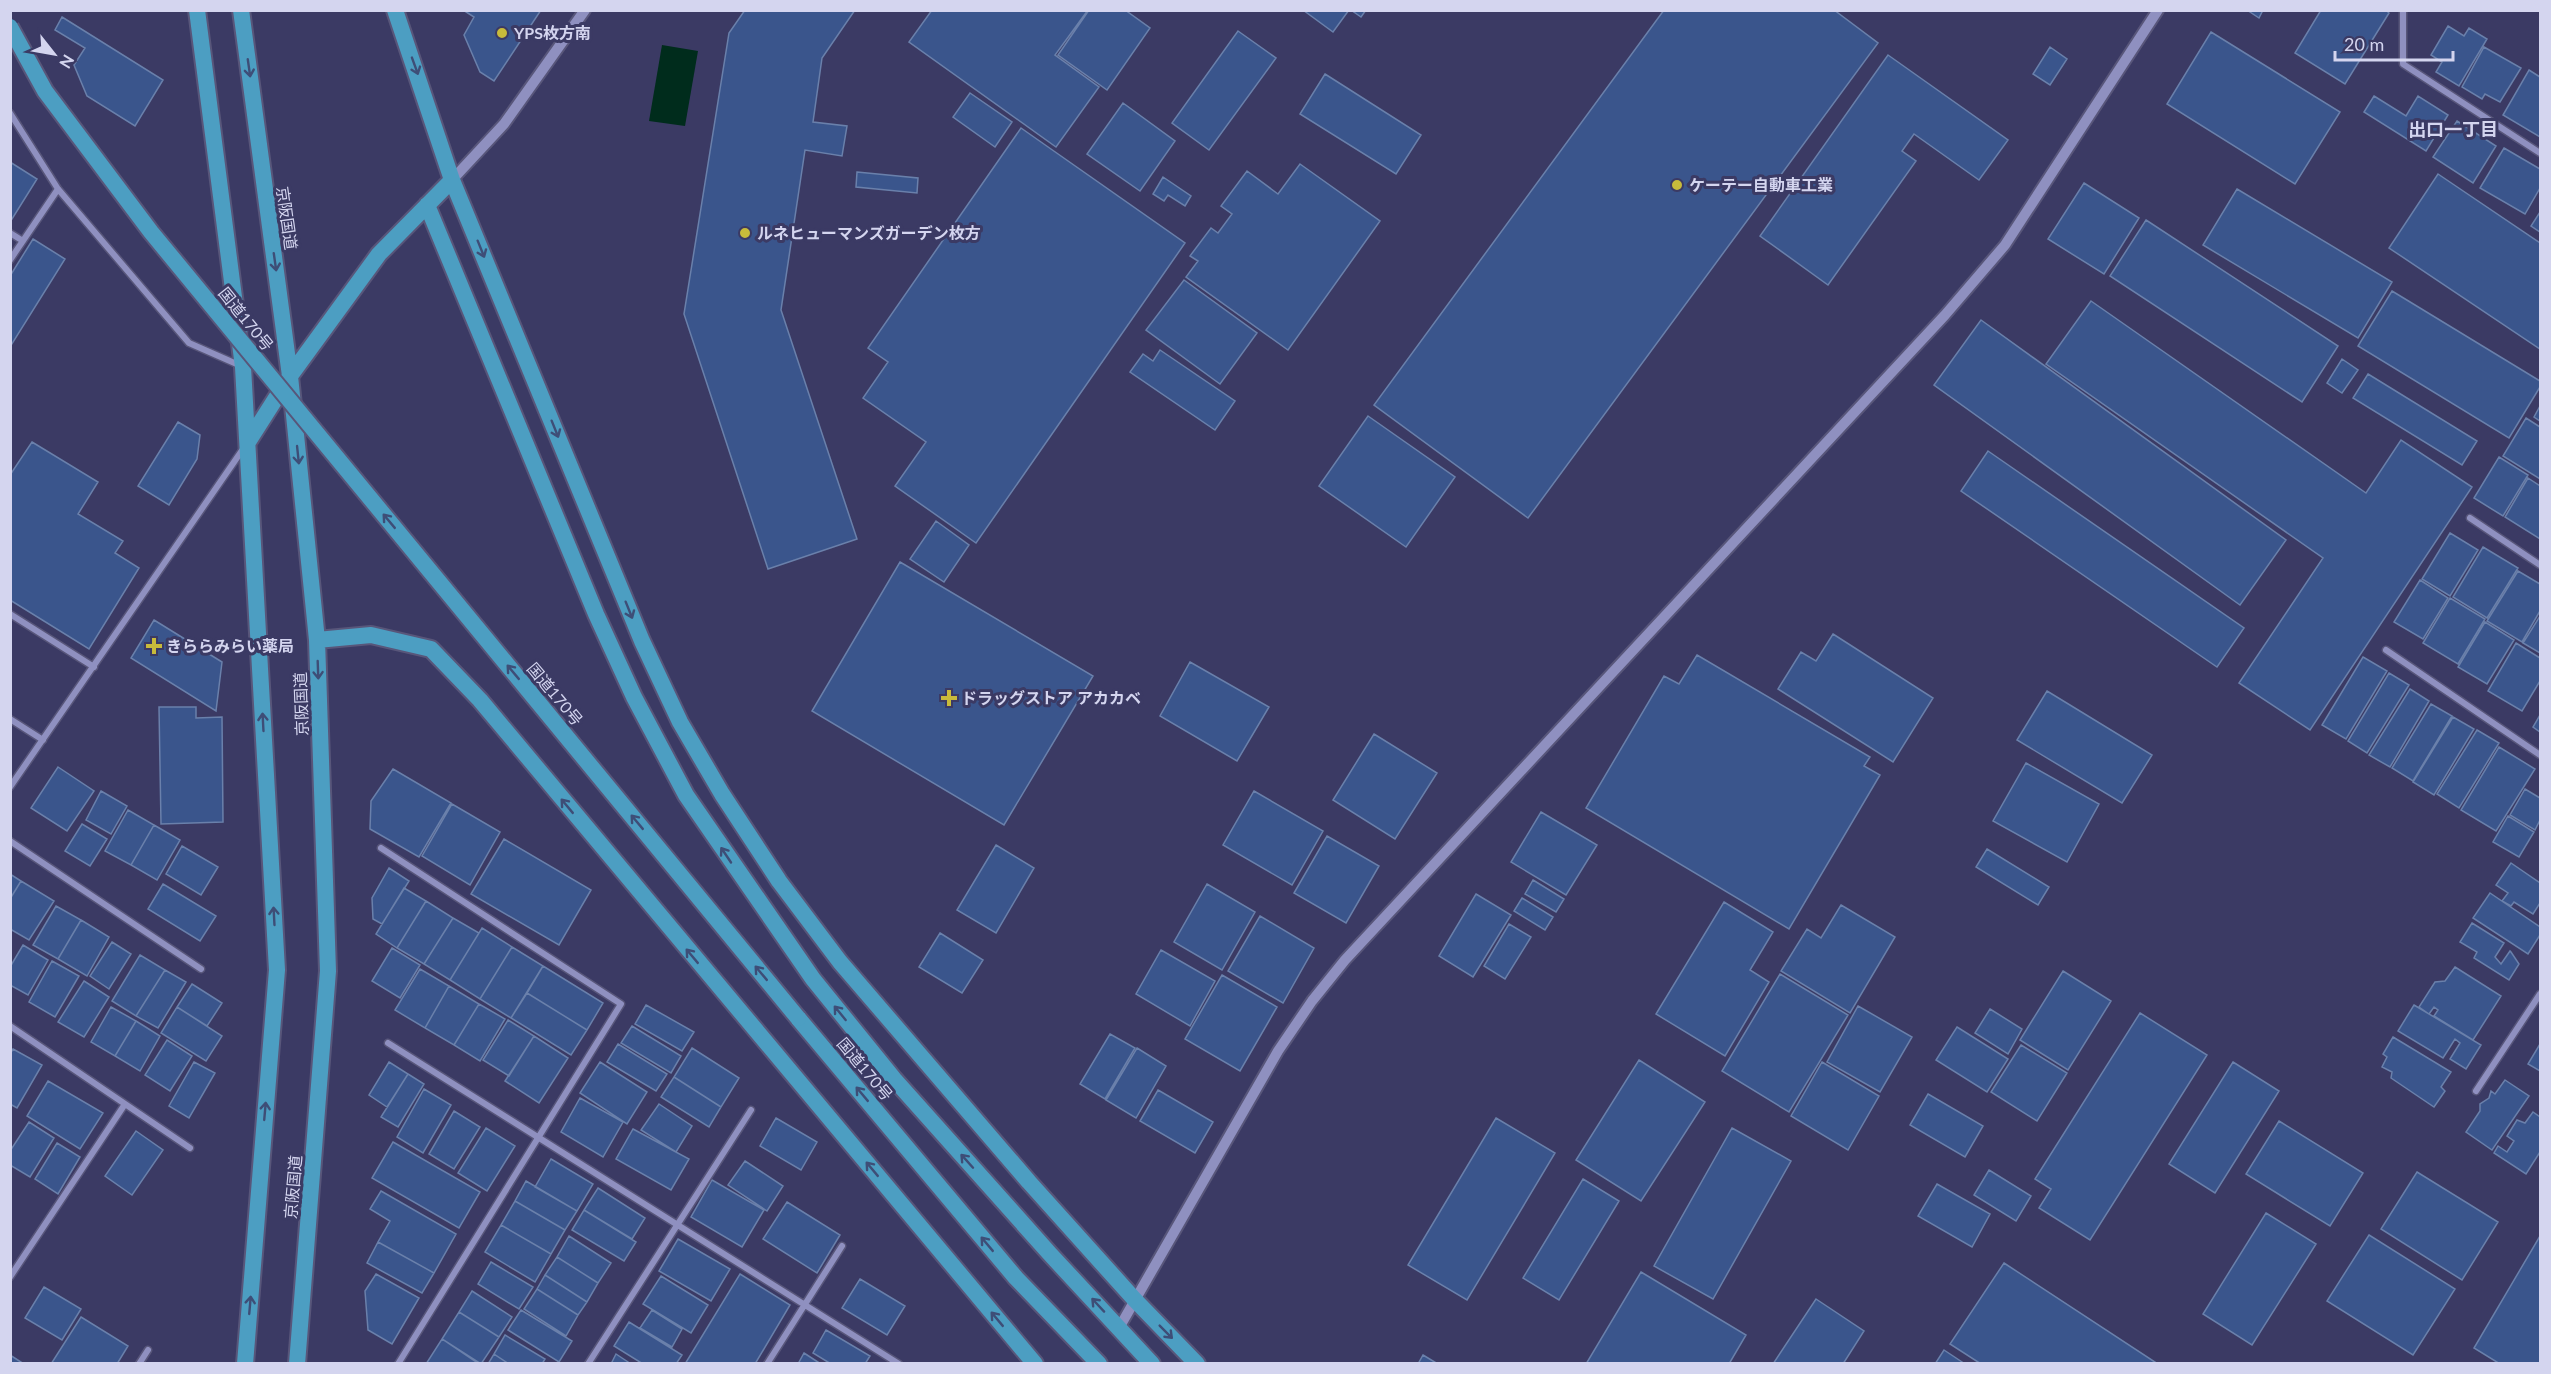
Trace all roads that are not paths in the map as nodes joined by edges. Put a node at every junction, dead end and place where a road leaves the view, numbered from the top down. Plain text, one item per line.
1 (197, 10) edge
2 (241, 10) edge
3 (395, 10) edge
4 (585, 10) edge
5 (2158, 10) edge
6 (2403, 10) edge
7 (10, 27) edge
8 (10, 113) edge
9 (2541, 153) edge
10 (452, 180) junction
11 (58, 189) junction
12 (427, 205) junction
13 (10, 233) edge
14 (23, 241) junction
15 (10, 260) edge
16 (243, 367) junction
17 (290, 376) junction
18 (248, 442) junction
19 (2470, 518) dead end
20 (2541, 565) edge
21 (10, 614) edge
22 (316, 640) junction
23 (2386, 650) dead end
24 (94, 667) junction
25 (10, 719) edge
26 (43, 740) junction
27 (2541, 755) edge
28 (10, 787) edge
29 (10, 841) edge
30 (381, 848) dead end
31 (201, 969) dead end
32 (2541, 994) edge
33 (10, 1026) edge
34 (388, 1043) dead end
35 (2476, 1091) dead end
36 (125, 1104) junction
37 (751, 1110) dead end
38 (538, 1136) junction
39 (190, 1148) dead end
40 (678, 1224) junction
41 (842, 1246) dead end
42 (10, 1277) edge
43 (1135, 1300) junction
44 (805, 1304) junction
45 (1119, 1328) junction
46 (148, 1350) dead end
47 (139, 1364) edge
48 (245, 1364) edge
49 (297, 1364) edge
50 (398, 1364) edge
51 (588, 1364) edge
52 (767, 1364) edge
53 (899, 1364) edge
54 (1035, 1364) edge
55 (1099, 1364) edge
56 (1152, 1364) edge
57 (1197, 1364) edge

1 - 16 highway, 京阪国道
2 -> 17 highway, 京阪国道
3 -> 10 highway
4 - 10 street
5 - 43 street
6 - 9 street
55 -> 7 highway, 国道170号, bridge
8 - 11 street
10 - 12 highway
10 -> 43 highway
11 - 14 street
11 - 16 street
12 - 17 highway
45 -> 12 highway
13 - 14 street
14 - 15 street
16 - 18 highway, 京阪国道
17 - 18 highway
17 -> 22 highway, 京阪国道
18 - 24 street
48 -> 18 highway, 京阪国道
19 - 20 street
21 - 24 street
22 -> 49 highway, 京阪国道
54 -> 22 highway
23 - 27 street
24 - 26 street
25 - 26 street
26 - 28 street
29 - 31 street
30 - 38 street
32 - 35 street
33 - 36 street
34 - 38 street
36 - 39 street
36 - 42 street
37 - 40 street
38 - 40 street
38 - 50 street
40 - 44 street
40 - 51 street
41 - 44 street
43 - 45 street
43 -> 57 highway
44 - 52 street
44 - 53 street
45 - 56 highway
46 - 47 street

